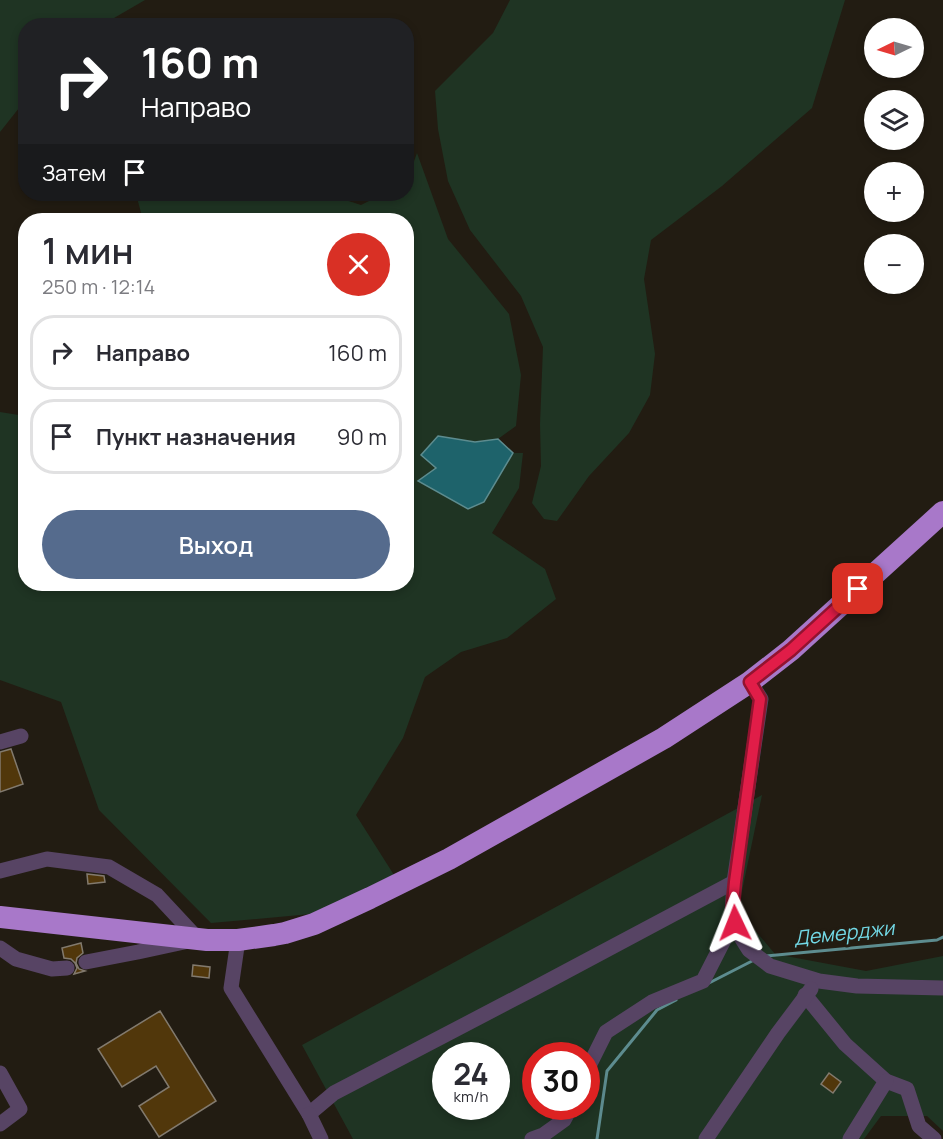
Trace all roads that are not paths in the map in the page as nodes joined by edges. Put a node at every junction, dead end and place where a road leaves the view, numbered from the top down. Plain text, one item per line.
1 (943, 512) edge
2 (750, 682) junction
3 (21, 736) dead end
4 (0, 742) edge
5 (0, 871) edge
6 (735, 882) junction
7 (0, 917) edge
8 (735, 923) junction
9 (198, 939) junction
10 (238, 940) junction
11 (0, 948) edge
12 (86, 962) dead end
13 (67, 968) dead end
14 (819, 981) junction
15 (943, 988) edge
16 (806, 995) junction
17 (600, 1044) edge
18 (0, 1073) edge
19 (886, 1081) junction
20 (309, 1114) junction
21 (564, 1120) edge
22 (0, 1124) edge
23 (321, 1139) edge
24 (532, 1139) edge
25 (706, 1139) edge
26 (850, 1139) edge
27 (933, 1139) edge

1 - 2 highway
2 - 6 street
2 - 10 highway
3 - 4 street
5 - 9 street
6 - 8 street
6 - 20 street
7 - 9 highway
8 - 14 street
8 - 17 street
9 - 10 highway
9 - 12 street
10 - 20 street
11 - 13 street
14 - 15 street
14 - 16 street
16 - 19 street
16 - 25 street
18 - 22 street
19 - 26 street
19 - 27 street
20 - 23 street
21 - 24 street

